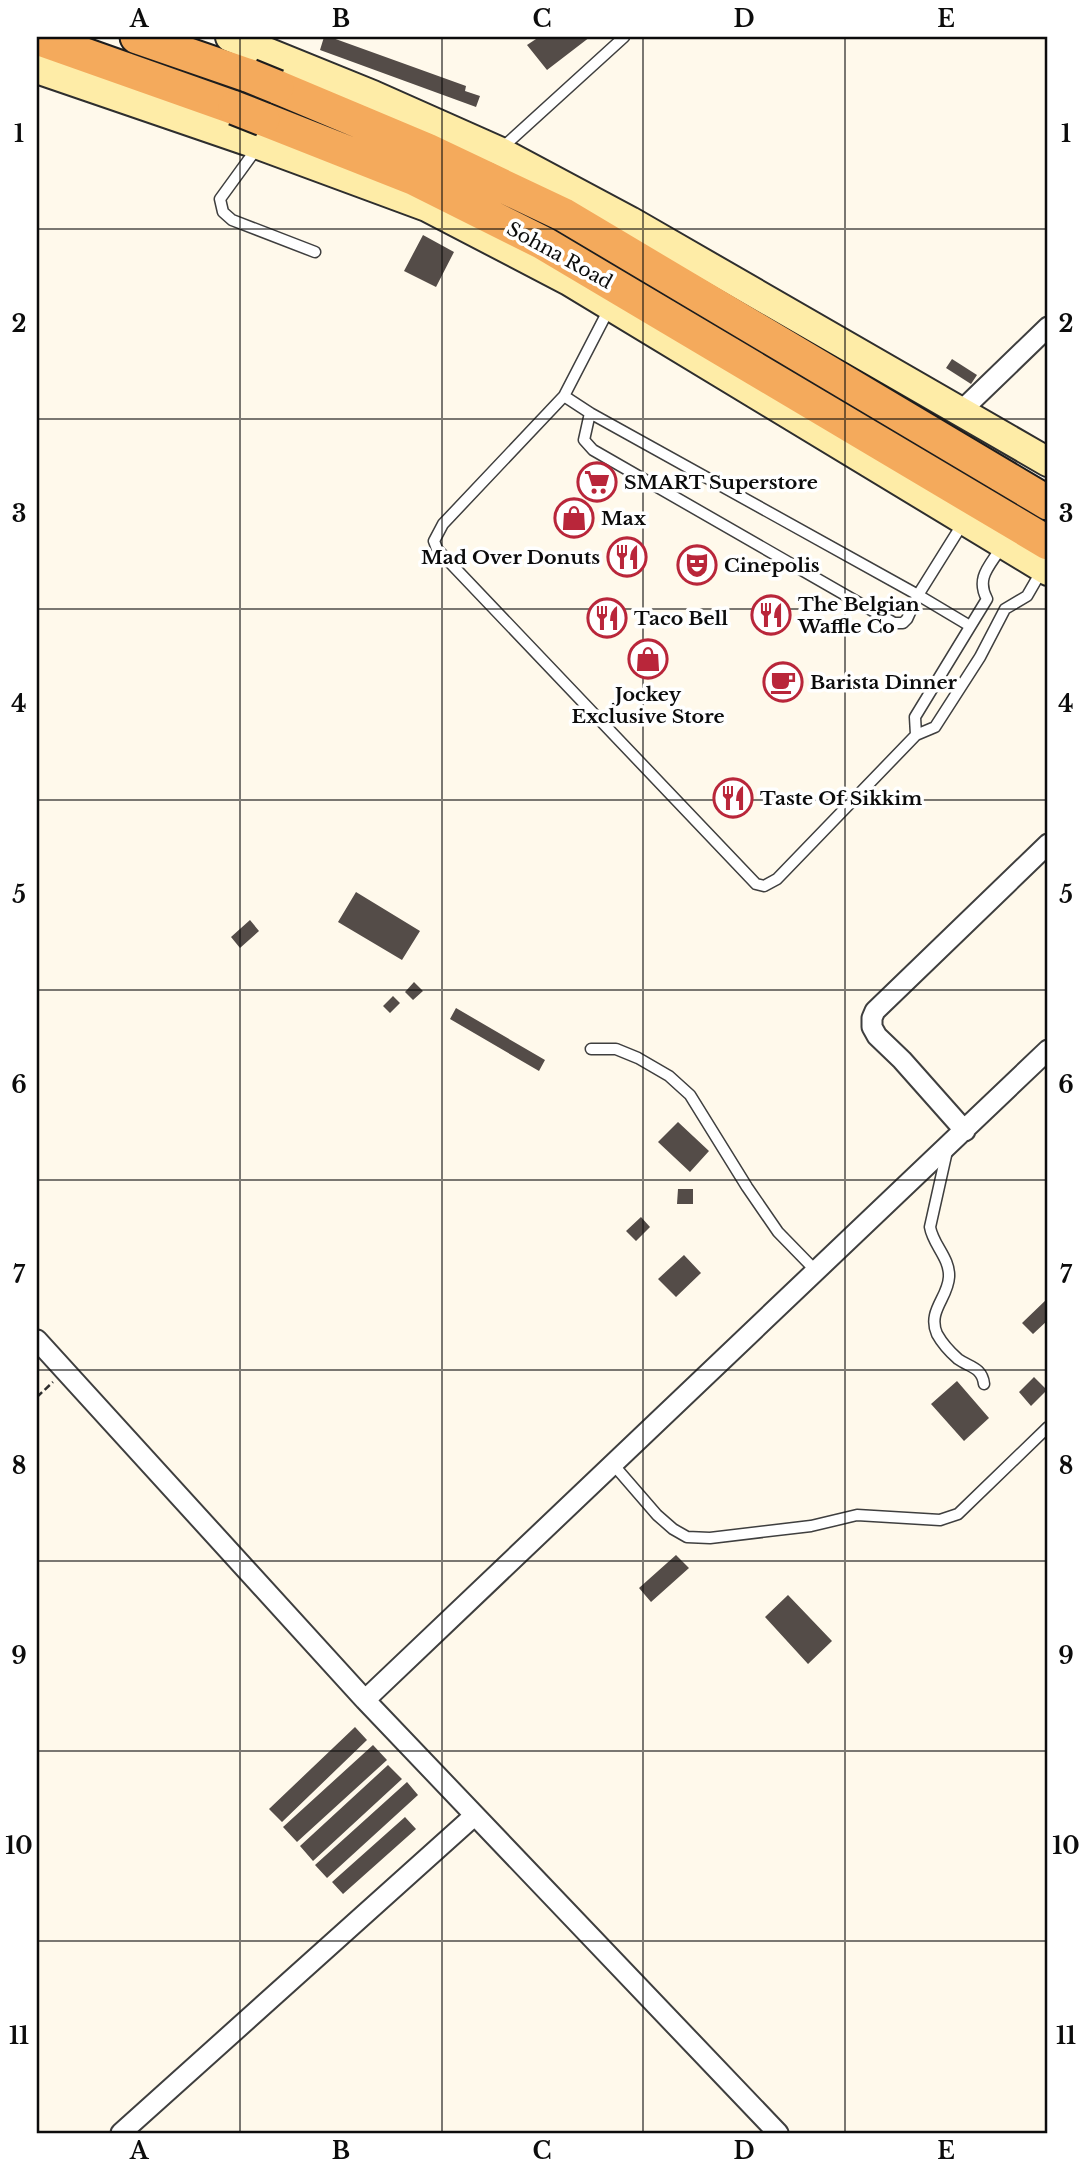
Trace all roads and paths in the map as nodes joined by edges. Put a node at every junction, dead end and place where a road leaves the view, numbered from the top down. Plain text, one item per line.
1 (137, 37) edge
2 (230, 37) edge
3 (624, 37) edge
4 (37, 38) edge
5 (37, 69) edge
6 (267, 73) junction
7 (249, 127) junction
8 (499, 151) junction
9 (315, 252) dead end
10 (610, 306) junction
11 (1048, 327) edge
12 (564, 396) junction
13 (960, 412) junction
14 (590, 413) junction
15 (1048, 463) edge
16 (1048, 502) edge
17 (965, 520) junction
18 (1004, 543) junction
19 (1046, 561) edge
20 (918, 595) junction
21 (988, 599) junction
22 (1005, 609) junction
23 (970, 626) junction
24 (916, 735) junction
25 (1048, 844) edge
26 (591, 1049) dead end
27 (1048, 1050) edge
28 (965, 1131) junction
29 (948, 1147) junction
30 (816, 1271) junction
31 (37, 1340) edge
32 (984, 1384) dead end
33 (1048, 1427) edge
34 (612, 1463) junction
35 (365, 1700) junction
36 (474, 1816) junction
37 (121, 2133) edge
38 (778, 2133) edge

1 - 6 highway, Sohna Road
2 - 6 main road
3 - 8 lane
4 - 7 highway, Sohna Road
5 - 7 main road
6 - 7 main road
6 - 8 main road
6 - 16 highway, Sohna Road
7 - 9 lane
7 - 10 main road
7 - 19 highway, Sohna Road
8 - 13 main road
10 - 12 lane
10 - 17 main road
11 - 13 street
12 - 14 lane
12 - 24 lane
13 - 15 main road
14 - 20 lane
14 - 20 lane
17 - 18 main road
17 - 20 lane
18 - 19 main road
18 - 21 lane
19 - 22 lane
20 - 23 lane
21 - 22 lane
21 - 23 lane
22 - 24 lane
23 - 24 lane
25 - 28 street
26 - 30 lane
27 - 28 street
28 - 29 street
29 - 30 street
29 - 32 lane
30 - 34 street
31 - 35 street
33 - 34 lane
34 - 35 street
35 - 36 street
36 - 37 street
36 - 38 street

